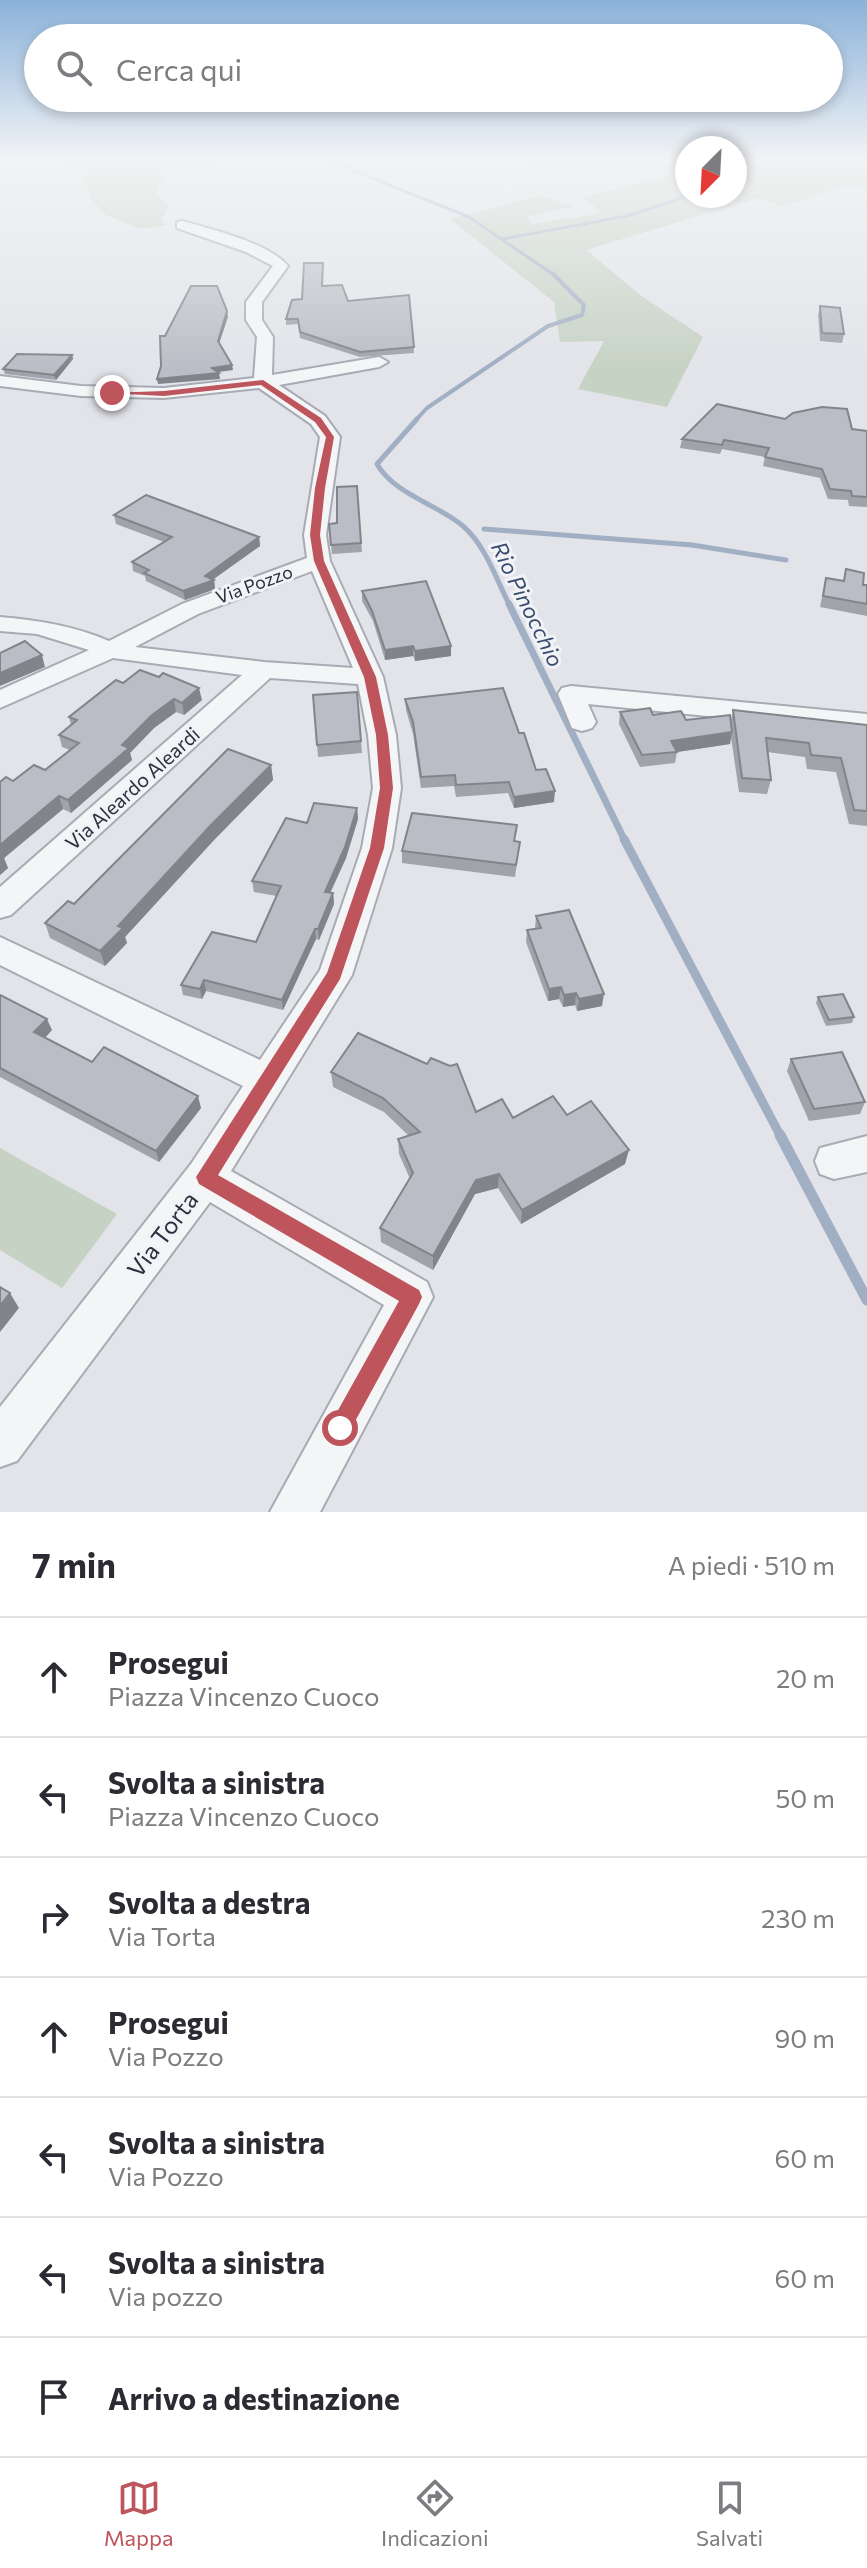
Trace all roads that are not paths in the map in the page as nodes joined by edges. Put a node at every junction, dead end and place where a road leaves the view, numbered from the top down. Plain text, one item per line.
1 (193, 230) edge
2 (379, 362) dead end
3 (0, 381) edge
4 (263, 382) junction
5 (319, 561) junction
6 (0, 624) edge
7 (110, 650) junction
8 (264, 670) junction
9 (370, 677) junction
10 (0, 700) edge
11 (582, 722) dead end
12 (867, 723) edge
13 (0, 906) edge
14 (0, 950) edge
15 (266, 1080) junction
16 (205, 1177) junction
17 (0, 1444) edge
18 (294, 1512) edge

1 - 4 street
2 - 4 street
3 - 4 street
4 - 5 street, Via Pozzo
5 - 7 street, Via Pozzo
5 - 9 street, Via Torta
6 - 7 street
7 - 8 street
7 - 10 street, Via Pozzo
8 - 9 street
8 - 13 street, Via Aleardo Aleardi
9 - 15 street, Via Torta
11 - 12 street
14 - 15 street
15 - 16 street, Via Torta
16 - 17 street, Via Torta
16 - 18 street

